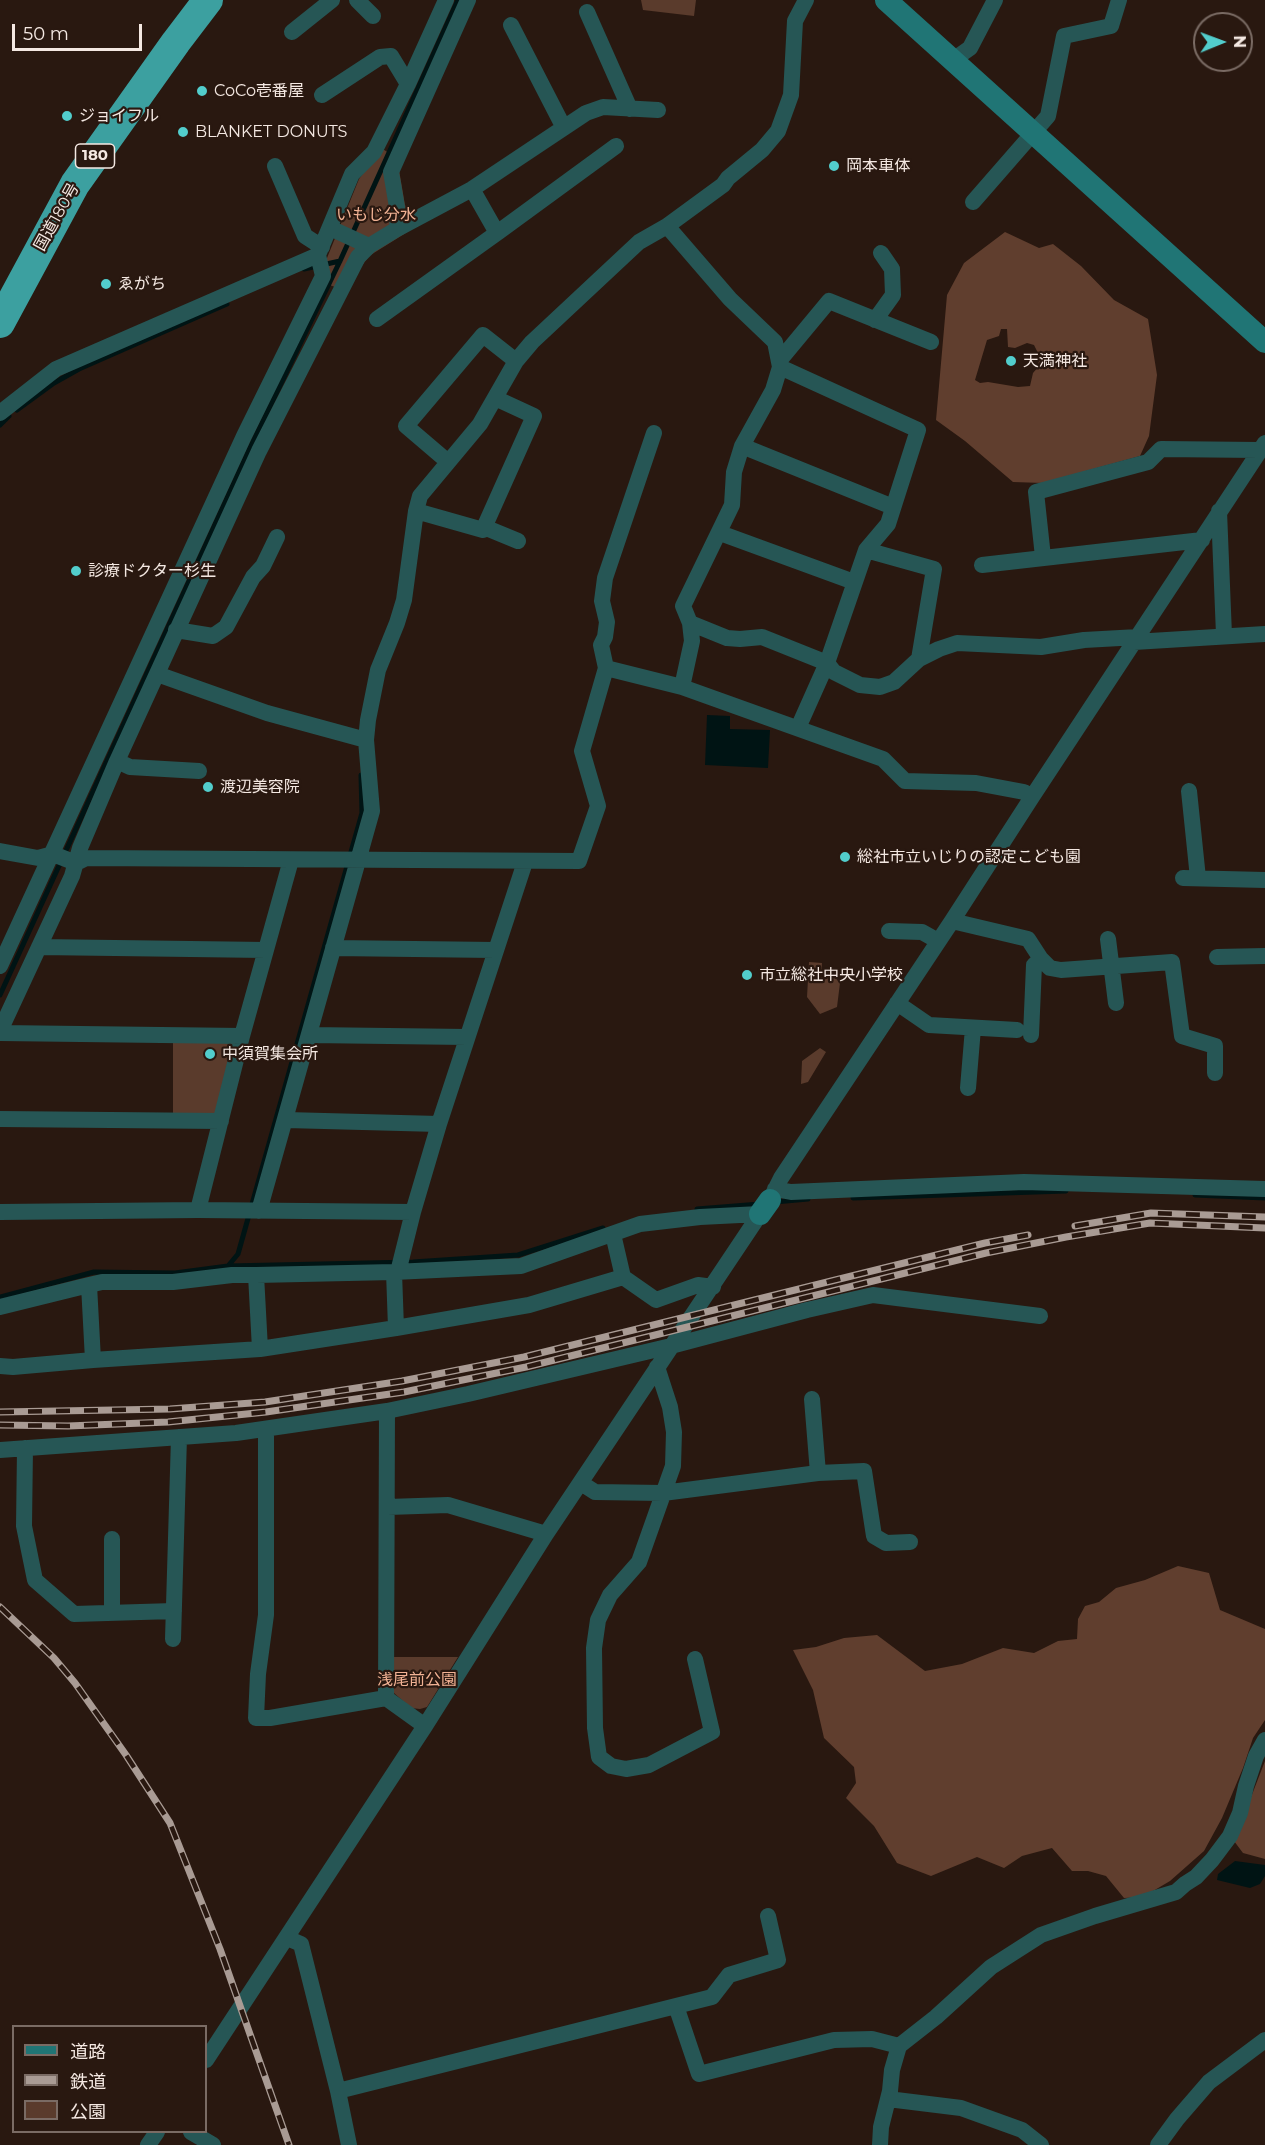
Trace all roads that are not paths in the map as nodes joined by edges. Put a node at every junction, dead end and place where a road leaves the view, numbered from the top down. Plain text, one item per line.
1 (208, 0) edge
2 (332, 0) edge
3 (357, 0) edge
4 (446, 0) edge
5 (468, 0) edge
6 (806, 0) edge
7 (886, 0) edge
8 (995, 0) edge
9 (1124, 0) edge
10 (587, 12) dead end
11 (373, 16) dead end
12 (511, 25) dead end
13 (292, 32) dead end
14 (953, 60) junction
15 (425, 70) junction
16 (408, 84) junction
17 (322, 95) dead end
18 (630, 109) junction
19 (658, 110) dead end
20 (564, 128) junction
21 (1034, 133) junction
22 (616, 146) dead end
23 (275, 166) dead end
24 (472, 189) junction
25 (973, 202) dead end
26 (667, 226) junction
27 (398, 229) junction
28 (497, 233) junction
29 (350, 237) junction
30 (320, 251) junction
31 (881, 253) dead end
32 (377, 319) dead end
33 (875, 320) junction
34 (0, 323) edge
35 (931, 342) dead end
36 (1265, 342) edge
37 (516, 361) junction
38 (780, 363) junction
39 (495, 398) junction
40 (0, 413) edge
41 (654, 433) dead end
42 (741, 446) junction
43 (1262, 446) edge
44 (447, 461) junction
45 (893, 507) junction
46 (416, 511) junction
47 (1219, 511) junction
48 (484, 527) junction
49 (720, 533) junction
50 (277, 537) dead end
51 (1202, 540) junction
52 (518, 541) dead end
53 (866, 550) junction
54 (1043, 557) junction
55 (982, 565) dead end
56 (854, 582) junction
57 (690, 623) junction
58 (176, 630) junction
59 (1265, 633) edge
60 (1224, 635) junction
61 (1136, 640) junction
62 (919, 659) junction
63 (827, 663) junction
64 (606, 668) junction
65 (157, 674) junction
66 (682, 687) junction
67 (798, 728) junction
68 (366, 741) junction
69 (117, 761) junction
70 (199, 771) dead end
71 (1189, 791) dead end
72 (1032, 797) junction
73 (0, 851) edge
74 (63, 858) junction
75 (351, 859) junction
76 (291, 860) junction
77 (525, 862) junction
78 (1265, 880) edge
79 (952, 921) junction
80 (890, 931) dead end
81 (1108, 939) dead end
82 (938, 941) junction
83 (39, 947) junction
84 (333, 948) junction
85 (266, 950) junction
86 (495, 950) junction
87 (1265, 956) edge
88 (1217, 957) dead end
89 (1041, 959) junction
90 (0, 966) edge
91 (1111, 967) junction
92 (1116, 1002) dead end
93 (897, 1004) junction
94 (973, 1028) junction
95 (0, 1032) edge
96 (310, 1035) junction
97 (242, 1036) junction
98 (467, 1037) junction
99 (1215, 1073) dead end
100 (968, 1088) dead end
101 (0, 1119) edge
102 (286, 1120) junction
103 (221, 1121) junction
104 (439, 1124) junction
105 (1265, 1189) edge
106 (767, 1203) junction
107 (198, 1210) junction
108 (0, 1212) edge
109 (250, 1212) junction
110 (413, 1212) junction
111 (613, 1234) junction
112 (398, 1268) junction
113 (256, 1275) junction
114 (623, 1277) junction
115 (89, 1285) junction
116 (712, 1287) junction
117 (0, 1307) edge
118 (1040, 1316) dead end
119 (396, 1328) junction
120 (671, 1346) junction
121 (260, 1349) junction
122 (93, 1360) junction
123 (0, 1366) edge
124 (657, 1367) junction
125 (812, 1399) dead end
126 (387, 1411) junction
127 (267, 1430) junction
128 (179, 1437) junction
129 (25, 1448) junction
130 (0, 1450) edge
131 (818, 1473) junction
132 (581, 1483) junction
133 (663, 1493) junction
134 (388, 1507) junction
135 (546, 1534) junction
136 (112, 1539) dead end
137 (910, 1542) dead end
138 (174, 1611) junction
139 (112, 1613) junction
140 (173, 1639) dead end
141 (695, 1659) dead end
142 (386, 1698) junction
143 (425, 1726) junction
144 (1265, 1740) edge
145 (768, 1916) dead end
146 (287, 1938) junction
147 (676, 2006) junction
148 (1265, 2040) edge
149 (899, 2046) junction
150 (207, 2058) edge
151 (338, 2091) junction
152 (888, 2099) junction
153 (193, 2133) edge
154 (213, 2145) edge
155 (349, 2145) edge
156 (880, 2145) edge
157 (1041, 2145) edge
158 (1158, 2145) edge

1 - 34 highway, 国道180号 / 180
2 - 13 street
3 - 11 street
4 - 15 street
5 - 15 street
6 - 26 street
7 - 14 street
8 - 14 street
9 - 21 street
10 - 18 street
12 - 20 street
14 - 21 street
15 - 16 street
15 - 27 street
16 - 17 street
16 - 29 street
18 - 19 street
18 - 20 street
20 - 24 street
21 - 25 street
21 - 36 street
22 - 28 street
23 - 30 street
24 - 27 street
24 - 28 street
26 - 37 street
26 - 38 street
27 - 29 street
28 - 32 street
29 - 30 street
29 - 58 street
30 - 40 street
30 - 74 street
31 - 33 street
33 - 35 street
33 - 38 street
37 - 39 street
37 - 44 street
38 - 42 street
38 - 45 street
39 - 44 street
39 - 48 street
41 - 64 street
42 - 45 street
42 - 49 street
43 - 47 street
43 - 54 street
44 - 46 street
45 - 53 street
46 - 48 street
46 - 68 street
47 - 51 street
47 - 60 street
48 - 52 street
49 - 56 street
49 - 57 street
50 - 58 street
51 - 54 street
51 - 61 street
53 - 56 street
53 - 62 street
54 - 55 street
56 - 63 street
57 - 63 street
57 - 66 street
58 - 65 street
59 - 60 street
60 - 61 street
61 - 62 street
61 - 72 street
62 - 63 street
63 - 67 street
64 - 66 street
64 - 77 street
65 - 68 street
65 - 69 street
66 - 67 street
67 - 72 street
68 - 75 street
69 - 70 street
69 - 74 street
71 - 78 street
72 - 79 street
73 - 74 street
74 - 76 street
74 - 83 street
74 - 90 street
75 - 76 street
75 - 77 street
75 - 84 street
76 - 85 street
77 - 86 street
79 - 82 street
79 - 89 street
80 - 82 street
81 - 91 street
82 - 93 street
83 - 85 street
83 - 95 street
84 - 86 street
84 - 96 street
85 - 97 street
86 - 98 street
87 - 88 street
89 - 91 street
89 - 94 street
91 - 92 street
91 - 99 street
93 - 94 street
93 - 106 street
94 - 100 street
95 - 97 street
96 - 98 street
96 - 102 street
97 - 103 street
98 - 104 street
101 - 103 street
102 - 104 street
102 - 109 street
103 - 107 street
104 - 110 street
105 - 106 street
106 - 111 street
106 - 116 street
107 - 108 street
107 - 109 street
109 - 110 street
110 - 112 street
111 - 112 street
111 - 114 street
112 - 113 street
112 - 119 street
113 - 115 street
113 - 121 street
114 - 116 street
114 - 119 street
115 - 117 street
115 - 122 street
116 - 120 street
118 - 120 street
119 - 121 street
120 - 124 street
120 - 126 street
121 - 122 street
122 - 123 street
124 - 132 street
124 - 133 street
125 - 131 street
126 - 127 street
126 - 134 street
127 - 128 street
127 - 142 street
128 - 129 street
128 - 138 street
129 - 130 street
129 - 139 street
131 - 133 street
131 - 137 street
132 - 133 street
132 - 135 street
133 - 141 street
134 - 135 street
134 - 142 street
135 - 143 street
136 - 139 street
138 - 139 street
138 - 140 street
142 - 143 street
143 - 146 street
144 - 149 street
145 - 147 street
146 - 150 street
146 - 151 street
147 - 149 street
147 - 151 street
148 - 158 street
149 - 152 street
151 - 155 street
152 - 156 street
152 - 157 street
153 - 154 street

